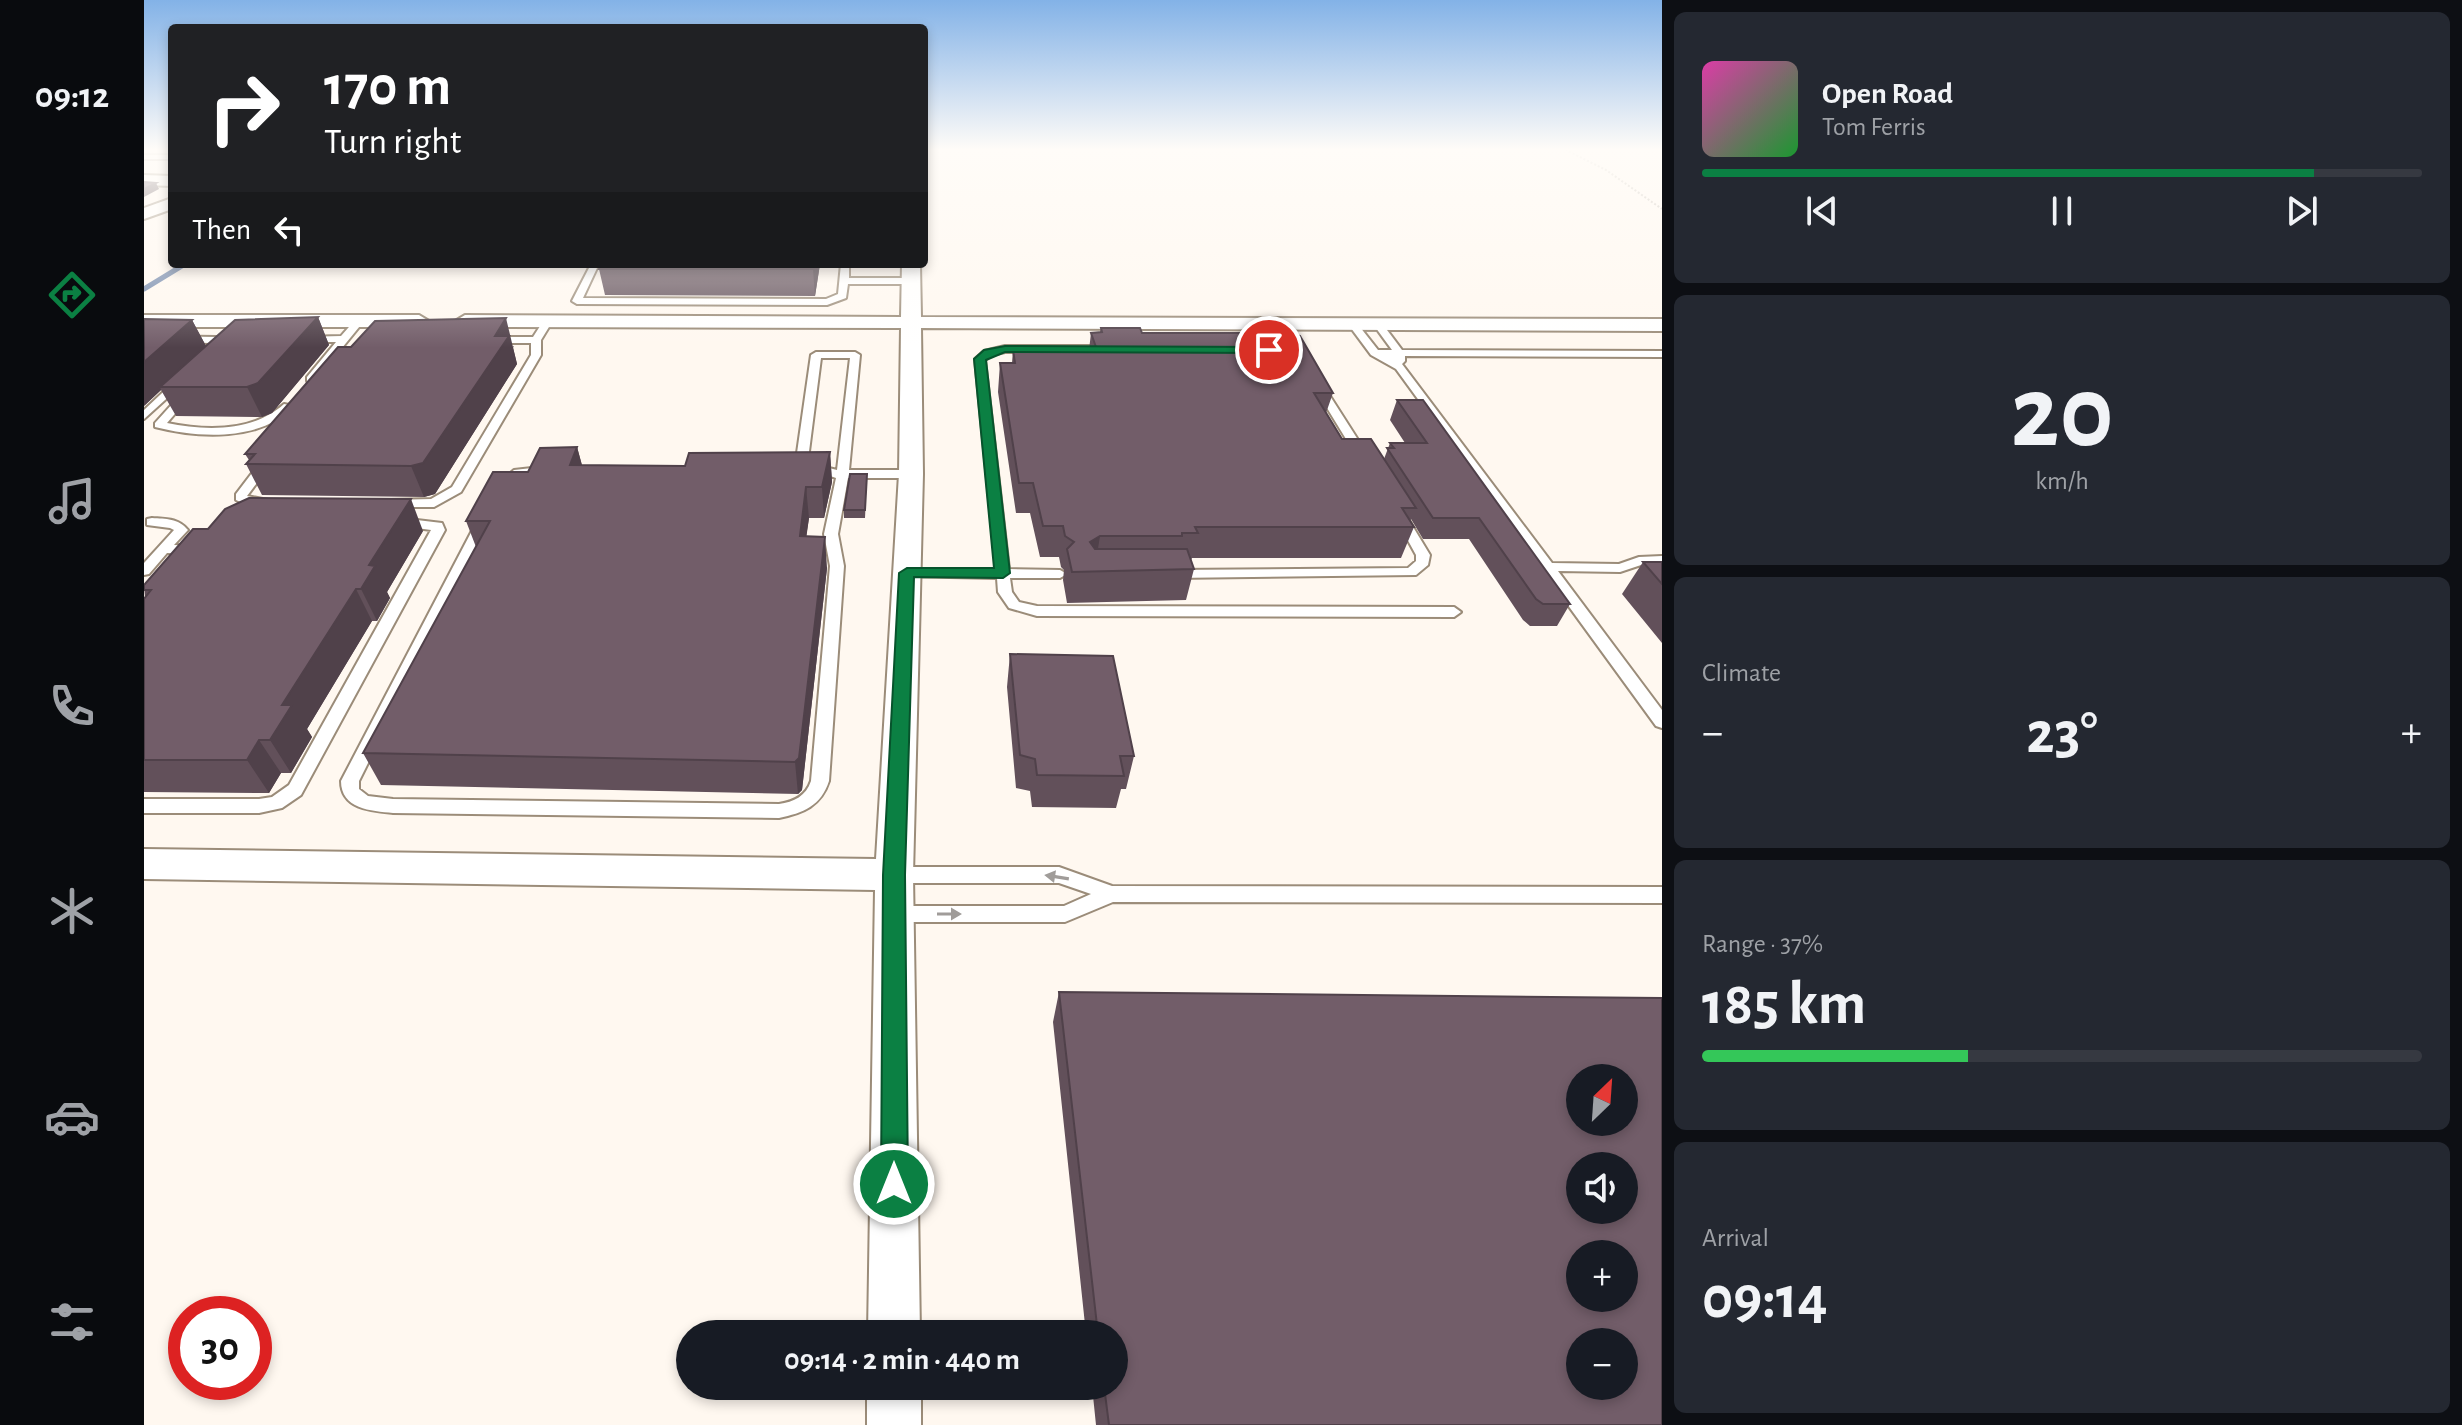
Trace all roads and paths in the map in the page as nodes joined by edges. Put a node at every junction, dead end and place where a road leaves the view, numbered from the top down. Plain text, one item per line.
1 (593, 268) dead end
2 (845, 268) edge
3 (911, 273) edge
4 (844, 281) junction
5 (144, 321) edge
6 (228, 321) junction
7 (359, 321) junction
8 (547, 322) junction
9 (911, 323) junction
10 (1353, 324) junction
11 (1378, 324) junction
12 (1662, 325) edge
13 (144, 339) edge
14 (286, 339) edge
15 (344, 339) junction
16 (209, 340) junction
17 (474, 340) edge
18 (536, 340) junction
19 (238, 345) edge
20 (1126, 349) edge
21 (1662, 354) edge
22 (1400, 360) junction
23 (188, 375) edge
24 (1313, 377) edge
25 (306, 384) edge
26 (193, 388) edge
27 (297, 395) edge
28 (144, 416) edge
29 (271, 457) edge
30 (785, 467) edge
31 (801, 467) junction
32 (1371, 469) edge
33 (565, 470) edge
34 (843, 474) junction
35 (911, 474) junction
36 (285, 503) edge
37 (378, 504) edge
38 (1396, 509) edge
39 (152, 522) dead end
40 (382, 522) edge
41 (165, 549) junction
42 (206, 553) edge
43 (1662, 560) edge
44 (1548, 567) junction
45 (144, 571) edge
46 (907, 573) junction
47 (1003, 573) junction
48 (1060, 574) dead end
49 (1159, 574) edge
50 (1454, 612) dead end
51 (1662, 722) edge
52 (144, 806) edge
53 (144, 864) edge
54 (894, 875) junction
55 (1112, 894) junction
56 (1662, 895) edge
57 (894, 914) junction
58 (894, 1320) edge
59 (894, 1400) edge
60 (894, 1425) edge

1 - 4 lane
2 - 4 lane
3 - 4 lane
3 - 9 street
5 - 6 street
6 - 7 street
6 - 16 lane
7 - 8 street
7 - 15 lane
8 - 9 street
8 - 18 lane
9 - 10 street
9 - 35 street
10 - 11 street
10 - 22 lane
11 - 12 street
11 - 22 lane
13 - 16 lane
14 - 15 lane
15 - 25 lane
16 - 19 lane
17 - 18 lane
18 - 37 lane
20 - 47 lane
21 - 22 lane
22 - 44 lane
23 - 28 lane
24 - 32 lane
26 - 27 lane
29 - 36 lane
30 - 31 lane
31 - 34 lane
31 - 34 lane
33 - 34 lane
34 - 35 lane
35 - 46 street
38 - 49 lane
39 - 41 lane
40 - 52 lane
41 - 42 lane
41 - 45 lane
43 - 44 lane
44 - 51 lane
46 - 47 lane
46 - 54 street
47 - 48 lane
47 - 50 lane
53 - 54 street
55 -> 54 lane
54 - 57 street
55 - 56 lane
57 -> 55 lane
57 - 58 street
59 - 60 street

